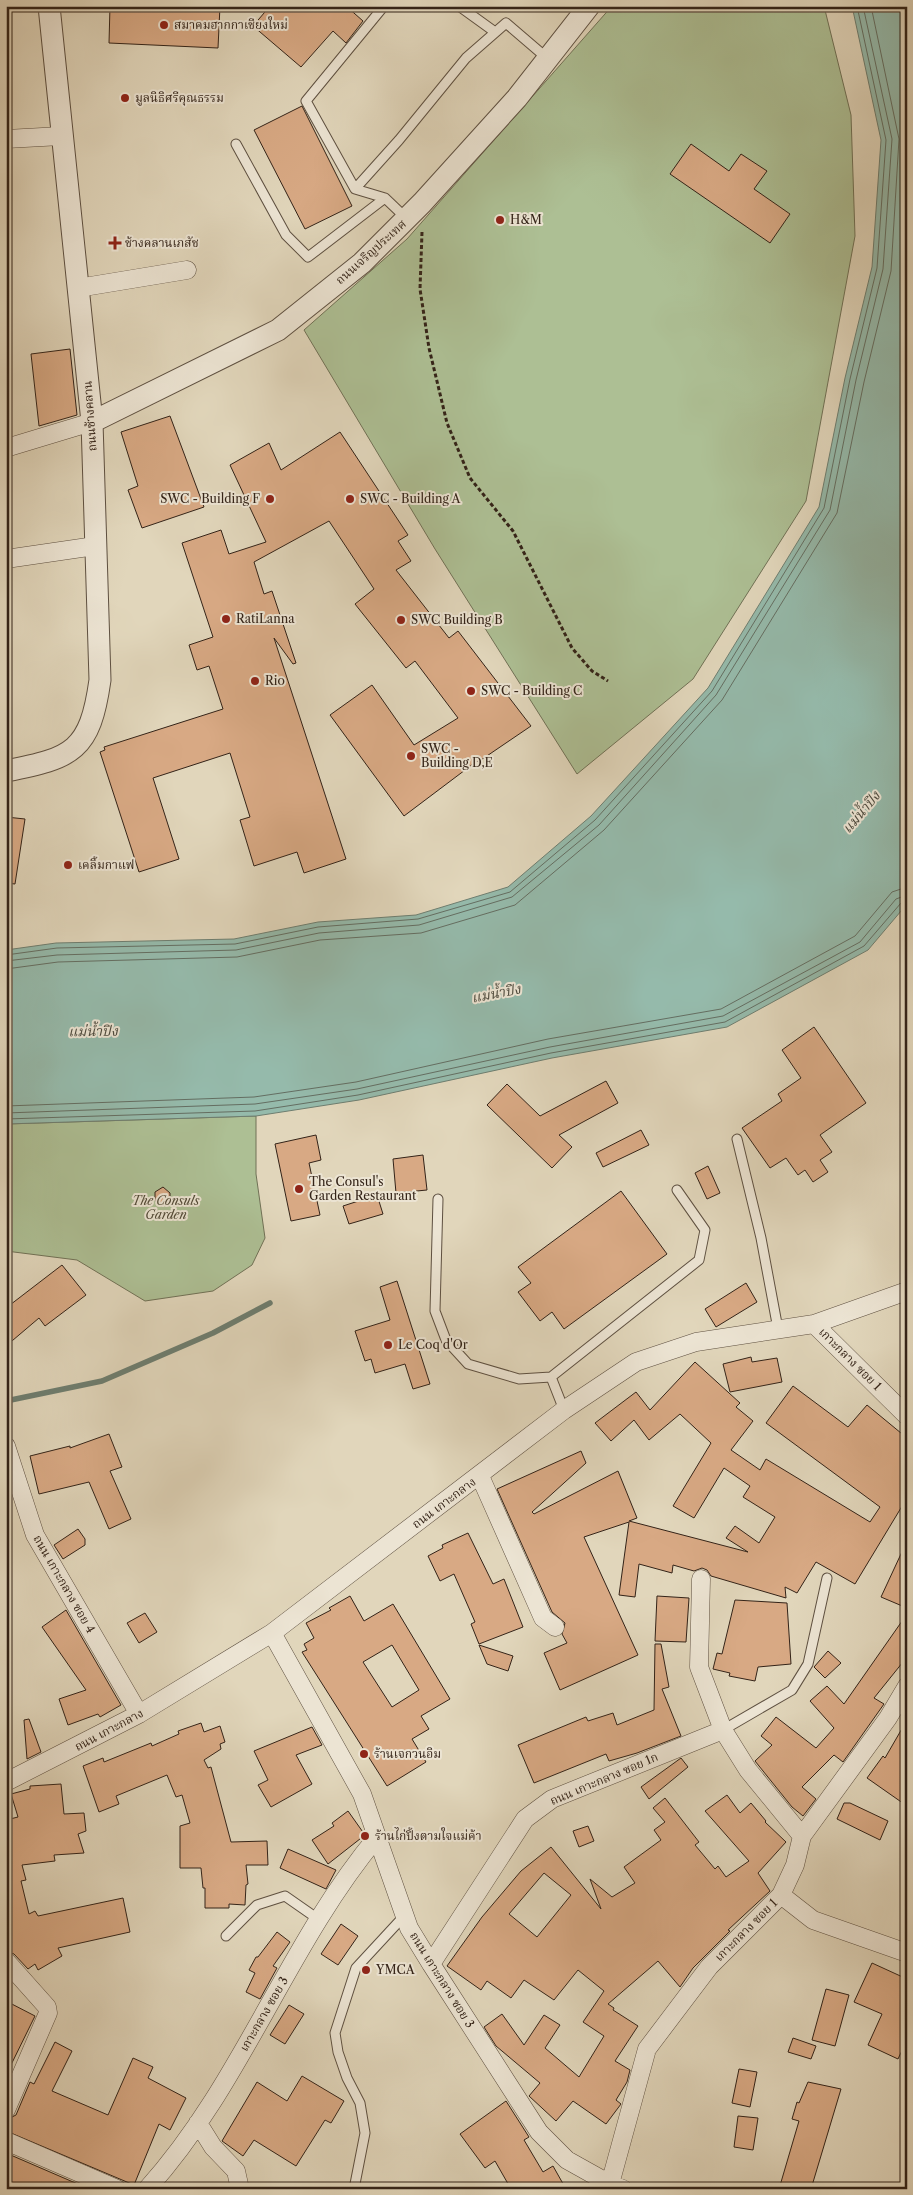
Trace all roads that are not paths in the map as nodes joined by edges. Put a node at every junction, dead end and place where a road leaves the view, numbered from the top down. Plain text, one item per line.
1 (49, 6) edge
2 (384, 6) edge
3 (459, 6) edge
4 (589, 6) edge
5 (495, 32) junction
6 (549, 59) junction
7 (61, 136) junction
8 (6, 139) edge
9 (236, 144) dead end
10 (355, 188) junction
11 (386, 198) junction
12 (407, 219) junction
13 (187, 270) dead end
14 (78, 288) junction
15 (92, 422) junction
16 (6, 448) edge
17 (95, 546) junction
18 (6, 559) edge
19 (6, 772) edge
20 (737, 1139) dead end
21 (678, 1190) dead end
22 (438, 1199) dead end
23 (907, 1291) edge
24 (814, 1324) junction
25 (778, 1329) junction
26 (551, 1377) junction
27 (564, 1410) junction
28 (907, 1416) edge
29 (6, 1446) edge
30 (480, 1476) junction
31 (827, 1578) dead end
32 (701, 1579) dead end
33 (555, 1628) dead end
34 (272, 1633) junction
35 (906, 1691) edge
36 (139, 1714) junction
37 (723, 1730) junction
38 (6, 1782) edge
39 (802, 1836) junction
40 (377, 1837) junction
41 (781, 1895) junction
42 (405, 1915) junction
43 (318, 1919) junction
44 (226, 1936) dead end
45 (907, 1953) edge
46 (6, 1961) edge
47 (431, 1964) junction
48 (6, 2110) edge
49 (198, 2123) junction
50 (6, 2141) edge
51 (616, 2186) edge
52 (116, 2189) edge
53 (147, 2189) edge
54 (240, 2189) edge
55 (354, 2189) edge

1 - 7 street, ถนนช้างคลาน
2 - 10 lane
3 - 5 lane
4 - 6 street, ถนนเจริญประเทศ
5 - 6 lane
5 - 10 lane
6 - 12 street, ถนนเจริญประเทศ
7 - 8 street
7 - 14 street, ถนนช้างคลาน
9 - 11 lane
10 - 11 lane
11 - 12 lane
12 - 15 street, ถนนเจริญประเทศ
13 - 14 street
14 - 15 street, ถนนช้างคลาน
15 - 16 street
15 - 17 street, ถนนช้างคลาน
17 - 18 street
17 - 19 street, ถนนช้างคลาน
20 - 25 lane
21 - 26 lane
22 - 26 lane
23 - 24 street, ถนน เกาะกลาง
24 - 25 street, ถนน เกาะกลาง
24 - 28 street, เกาะกลาง ซอย 1
25 - 27 street, ถนน เกาะกลาง
26 - 27 lane
27 - 30 street, ถนน เกาะกลาง
29 - 36 street, ถนน เกาะกลาง ซอย 4
30 - 33 street
30 - 34 street, ถนน เกาะกลาง
31 - 37 lane
32 - 37 street
34 - 36 street, ถนน เกาะกลาง
34 - 40 street, ถนน เกาะกลาง ซอย 3
35 - 39 street, เกาะกลาง ซอย 1
36 - 38 street, ถนน เกาะกลาง
37 - 39 street
37 - 47 street, ถนน เกาะกลาง ซอย 1ก
39 - 41 street, เกาะกลาง ซอย 1
40 - 42 street, ถนน เกาะกลาง ซอย 3
40 - 43 street, เกาะกลาง ซอย 3
41 - 45 street
41 - 51 street, เกาะกลาง ซอย 1
42 - 47 street, ถนน เกาะกลาง ซอย 3
42 - 55 lane
43 - 44 lane
43 - 49 street, เกาะกลาง ซอย 3
46 - 48 street
47 - 51 street, ถนน เกาะกลาง ซอย 3
49 - 53 street, เกาะกลาง ซอย 3
49 - 54 street
50 - 52 street

